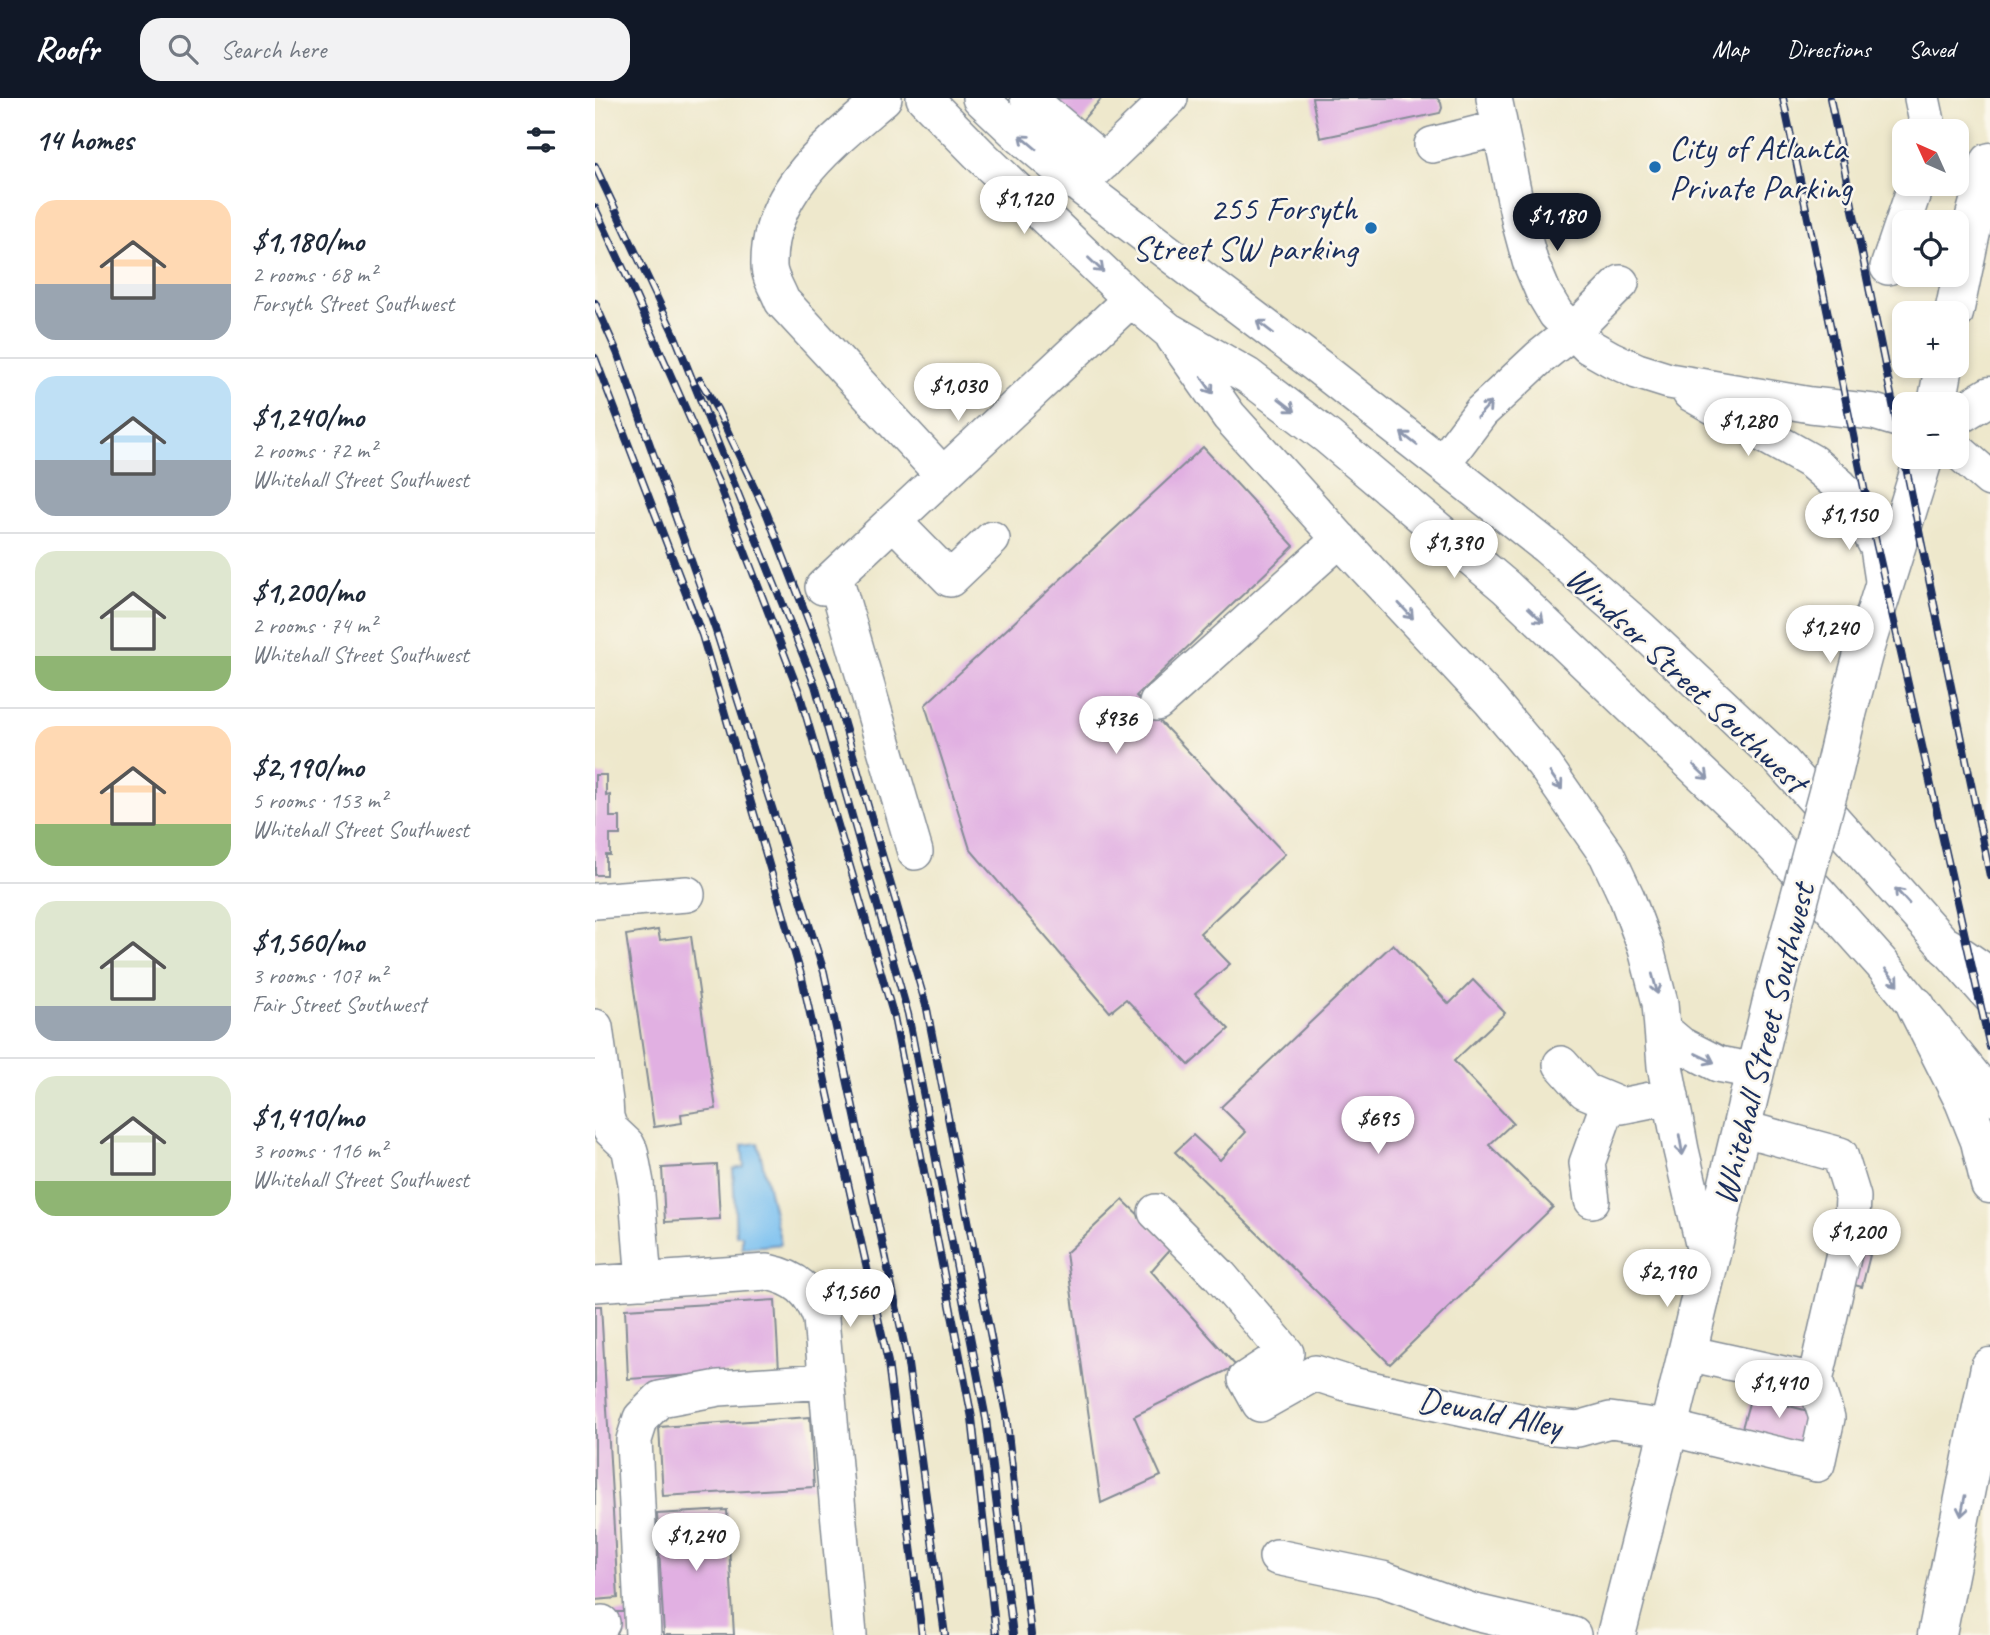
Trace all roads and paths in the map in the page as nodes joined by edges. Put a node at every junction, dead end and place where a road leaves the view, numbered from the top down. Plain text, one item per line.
1 (884, 98) edge
2 (924, 98) edge
3 (1028, 98) edge
4 (1170, 98) edge
5 (1922, 98) edge
6 (998, 104) edge
7 (1497, 113) edge
8 (1926, 119) edge
9 (1431, 145) dead end
10 (1104, 162) junction
11 (1990, 162) edge
12 (1075, 182) junction
13 (1912, 196) edge
14 (1981, 240) edge
15 (1888, 267) dead end
16 (1621, 283) dead end
17 (1131, 299) junction
18 (1958, 301) edge
19 (1168, 330) junction
20 (1573, 331) junction
21 (1669, 381) junction
22 (1990, 396) edge
23 (1969, 409) edge
24 (1892, 417) edge
25 (1969, 461) edge
26 (1442, 464) junction
27 (1920, 469) edge
28 (943, 475) junction
29 (1990, 479) edge
30 (894, 522) junction
31 (992, 539) dead end
32 (1340, 539) junction
33 (1884, 587) junction
34 (1157, 703) dead end
35 (915, 852) dead end
36 (673, 896) dead end
37 (595, 901) edge
38 (1947, 947) junction
39 (1990, 977) edge
40 (1990, 996) edge
41 (1916, 1006) junction
42 (595, 1027) edge
43 (1662, 1029) junction
44 (1561, 1064) dead end
45 (1755, 1071) junction
46 (1671, 1096) junction
47 (1990, 1097) edge
48 (1609, 1102) junction
49 (1741, 1128) junction
50 (1990, 1184) edge
51 (1592, 1200) dead end
52 (1156, 1212) dead end
53 (1708, 1265) junction
54 (644, 1280) junction
55 (595, 1284) edge
56 (1687, 1353) junction
57 (1990, 1367) edge
58 (826, 1381) junction
59 (1815, 1381) junction
60 (1669, 1428) junction
61 (1277, 1557) dead end
62 (643, 1635) edge
63 (849, 1635) edge
64 (1573, 1635) edge
65 (1616, 1635) edge
66 (1937, 1635) edge

1 - 28 street
2 -> 17 street
3 - 10 street
4 - 10 street
5 - 8 street
12 -> 6 street, Windsor Street Southwest
7 - 9 street
7 - 20 street
10 - 12 street
11 - 14 main road
26 -> 12 street, Windsor Street Southwest
13 - 15 street
14 - 18 main road
16 - 20 street
17 - 19 street
17 - 28 street
19 -> 32 street
19 -> 41 street, Windsor Street Southwest
20 - 21 street
26 -> 20 street
21 - 24 street
21 - 33 street
22 - 23 main road
25 - 29 street
38 -> 26 street, Windsor Street Southwest
27 - 33 main road, Whitehall Street Southwest
28 - 30 street
30 - 31 street
30 - 35 street
32 - 34 street
32 -> 43 street
33 - 45 main road, Whitehall Street Southwest, bridge
36 - 37 street
38 - 39 main road
38 - 40 street, Windsor Street Southwest
41 - 47 street, Windsor Street Southwest
41 - 50 main road
42 - 54 street
43 -> 45 street
43 - 46 street
44 - 48 street
45 - 49 main road, Whitehall Street Southwest
46 - 48 street
46 -> 53 street
48 - 51 street
49 - 53 main road, Whitehall Street Southwest
49 - 59 street
52 - 60 street, Dewald Alley
53 - 56 main road, Whitehall Street Southwest
54 - 55 street
54 - 58 street
56 - 59 street
56 - 60 main road, Whitehall Street Southwest
57 -> 66 main road
58 - 62 street
58 - 63 street
59 - 60 street, Dewald Alley
60 - 65 main road, Whitehall Street Southwest
61 - 64 street

